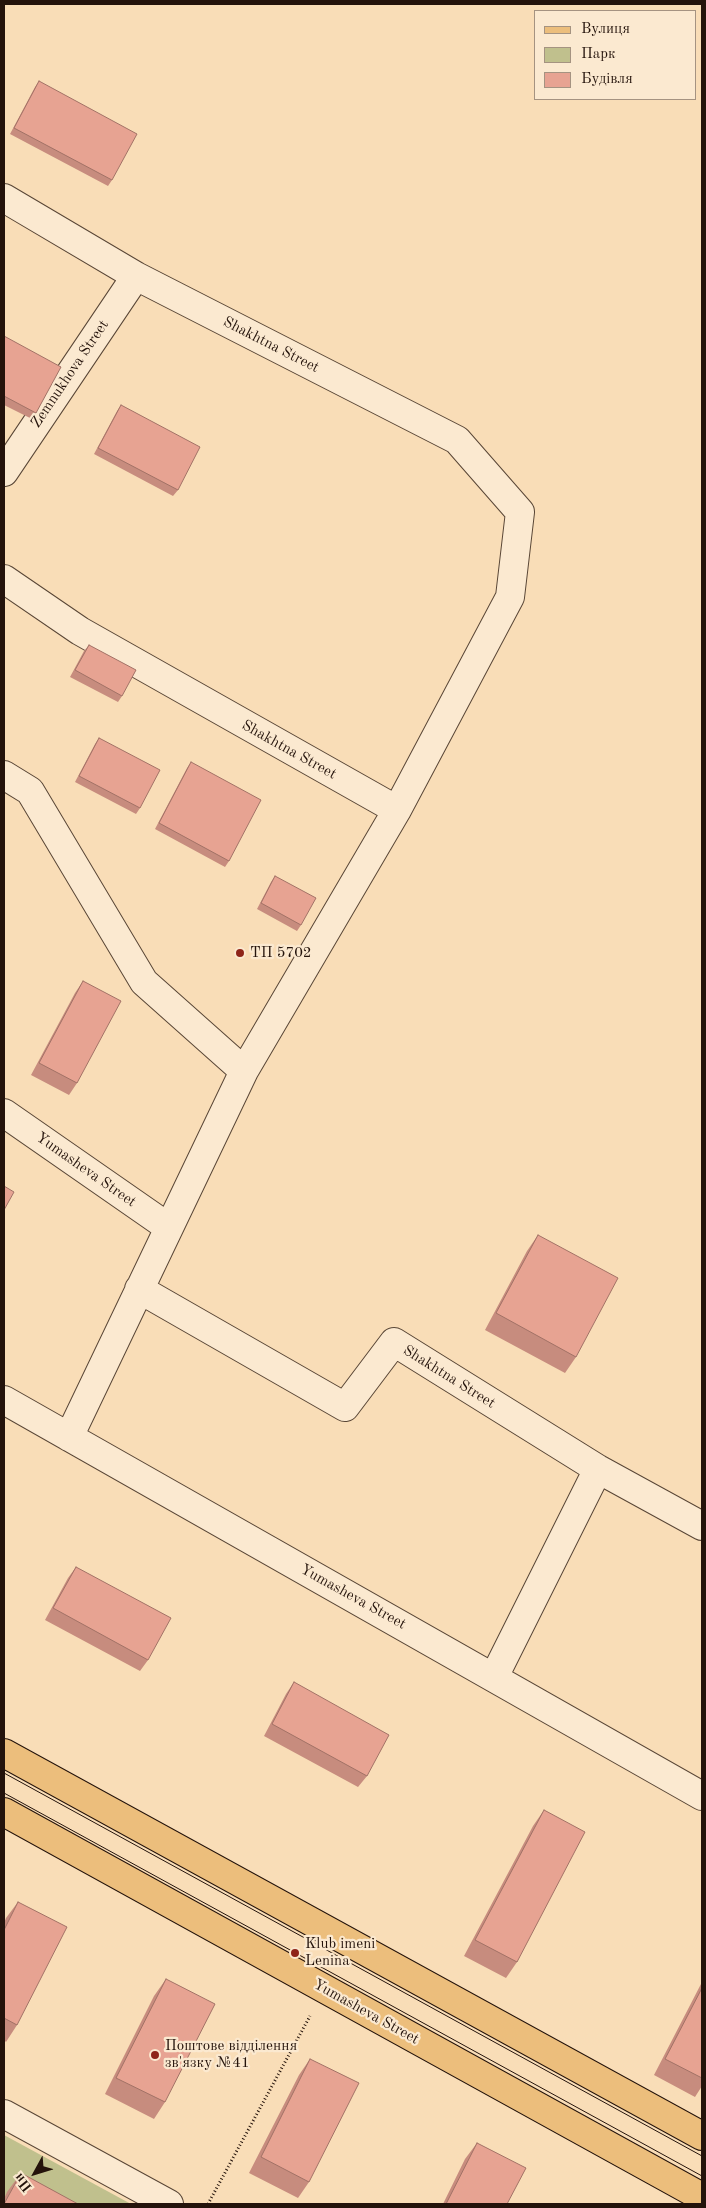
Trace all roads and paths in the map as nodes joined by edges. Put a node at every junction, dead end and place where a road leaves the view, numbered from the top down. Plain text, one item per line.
1 (4, 198) edge
2 (136, 276) junction
3 (4, 472) edge
4 (4, 579) edge
5 (4, 775) edge
6 (396, 810) junction
7 (244, 1071) junction
8 (4, 1113) edge
9 (168, 1227) junction
10 (139, 1288) junction
11 (4, 1400) edge
12 (69, 1437) junction
13 (598, 1469) junction
14 (702, 1526) edge
15 (494, 1677) junction
16 (4, 1753) edge
17 (702, 1796) edge
18 (4, 1812) edge
19 (324, 1990) junction
20 (4, 2114) edge
21 (702, 2136) edge
22 (702, 2197) edge
23 (163, 2203) edge
24 (208, 2204) edge

1 - 2 street, Shakhtna Street
2 - 3 street, Zemnukhova Street
2 - 6 street, Shakhtna Street
4 - 6 street, Shakhtna Street
5 - 7 street
6 - 7 street
7 - 9 street
8 - 9 street, Yumasheva Street
9 - 10 street
10 - 12 street
10 - 13 street, Shakhtna Street
11 - 12 street, Yumasheva Street
12 - 15 street, Yumasheva Street
13 - 14 street, Shakhtna Street
13 - 15 street
15 - 17 street, Yumasheva Street
16 - 21 main road
18 - 19 main road, Yumasheva Street
19 - 22 main road, Yumasheva Street
19 - 24 path
20 - 23 street

